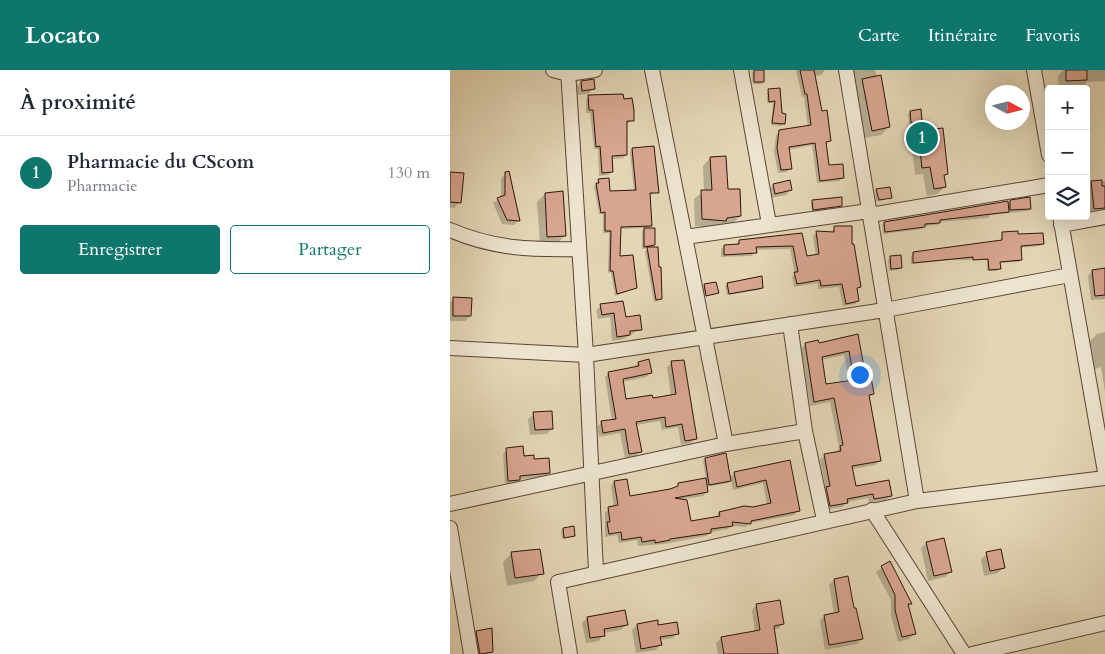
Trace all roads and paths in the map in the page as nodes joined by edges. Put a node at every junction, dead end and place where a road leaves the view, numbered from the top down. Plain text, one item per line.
1 (553, 70) edge
2 (595, 70) edge
3 (652, 70) edge
4 (741, 70) edge
5 (846, 70) edge
6 (1034, 70) edge
7 (568, 72) edge
8 (1045, 132) edge
9 (1045, 186) edge
10 (869, 213) junction
11 (1105, 217) edge
12 (1090, 218) edge
13 (1060, 220) edge
14 (769, 224) junction
15 (450, 230) edge
16 (685, 237) junction
17 (580, 249) junction
18 (1070, 275) junction
19 (885, 310) junction
20 (790, 324) junction
21 (705, 337) junction
22 (450, 348) edge
23 (586, 355) junction
24 (805, 431) junction
25 (726, 444) junction
26 (1105, 472) edge
27 (592, 474) junction
28 (1105, 478) edge
29 (916, 501) junction
30 (450, 504) edge
31 (872, 510) junction
32 (824, 520) junction
33 (450, 528) edge
34 (596, 572) junction
35 (1105, 623) edge
36 (471, 654) edge
37 (570, 654) edge
38 (964, 654) edge
39 (972, 654) edge

1 - 7 street
2 - 7 street
3 - 16 street
4 - 14 street
5 - 10 street
6 - 8 street
7 - 17 street
9 - 10 street
10 - 14 street
10 - 19 street
11 - 12 street
13 - 18 street
14 - 16 street
15 - 17 street
16 - 21 street
17 - 23 street
18 - 19 street
18 - 26 street
19 - 20 street
19 - 29 street
20 - 21 street
20 - 24 street
21 - 23 street
21 - 25 street
22 - 23 street
23 - 27 street
24 - 25 street
24 - 32 street
25 - 27 street
27 - 30 street
27 - 34 street
28 - 29 street
29 - 31 street
31 - 32 street
31 - 38 street
32 - 34 street
33 - 36 street
34 - 37 street
35 - 39 street

